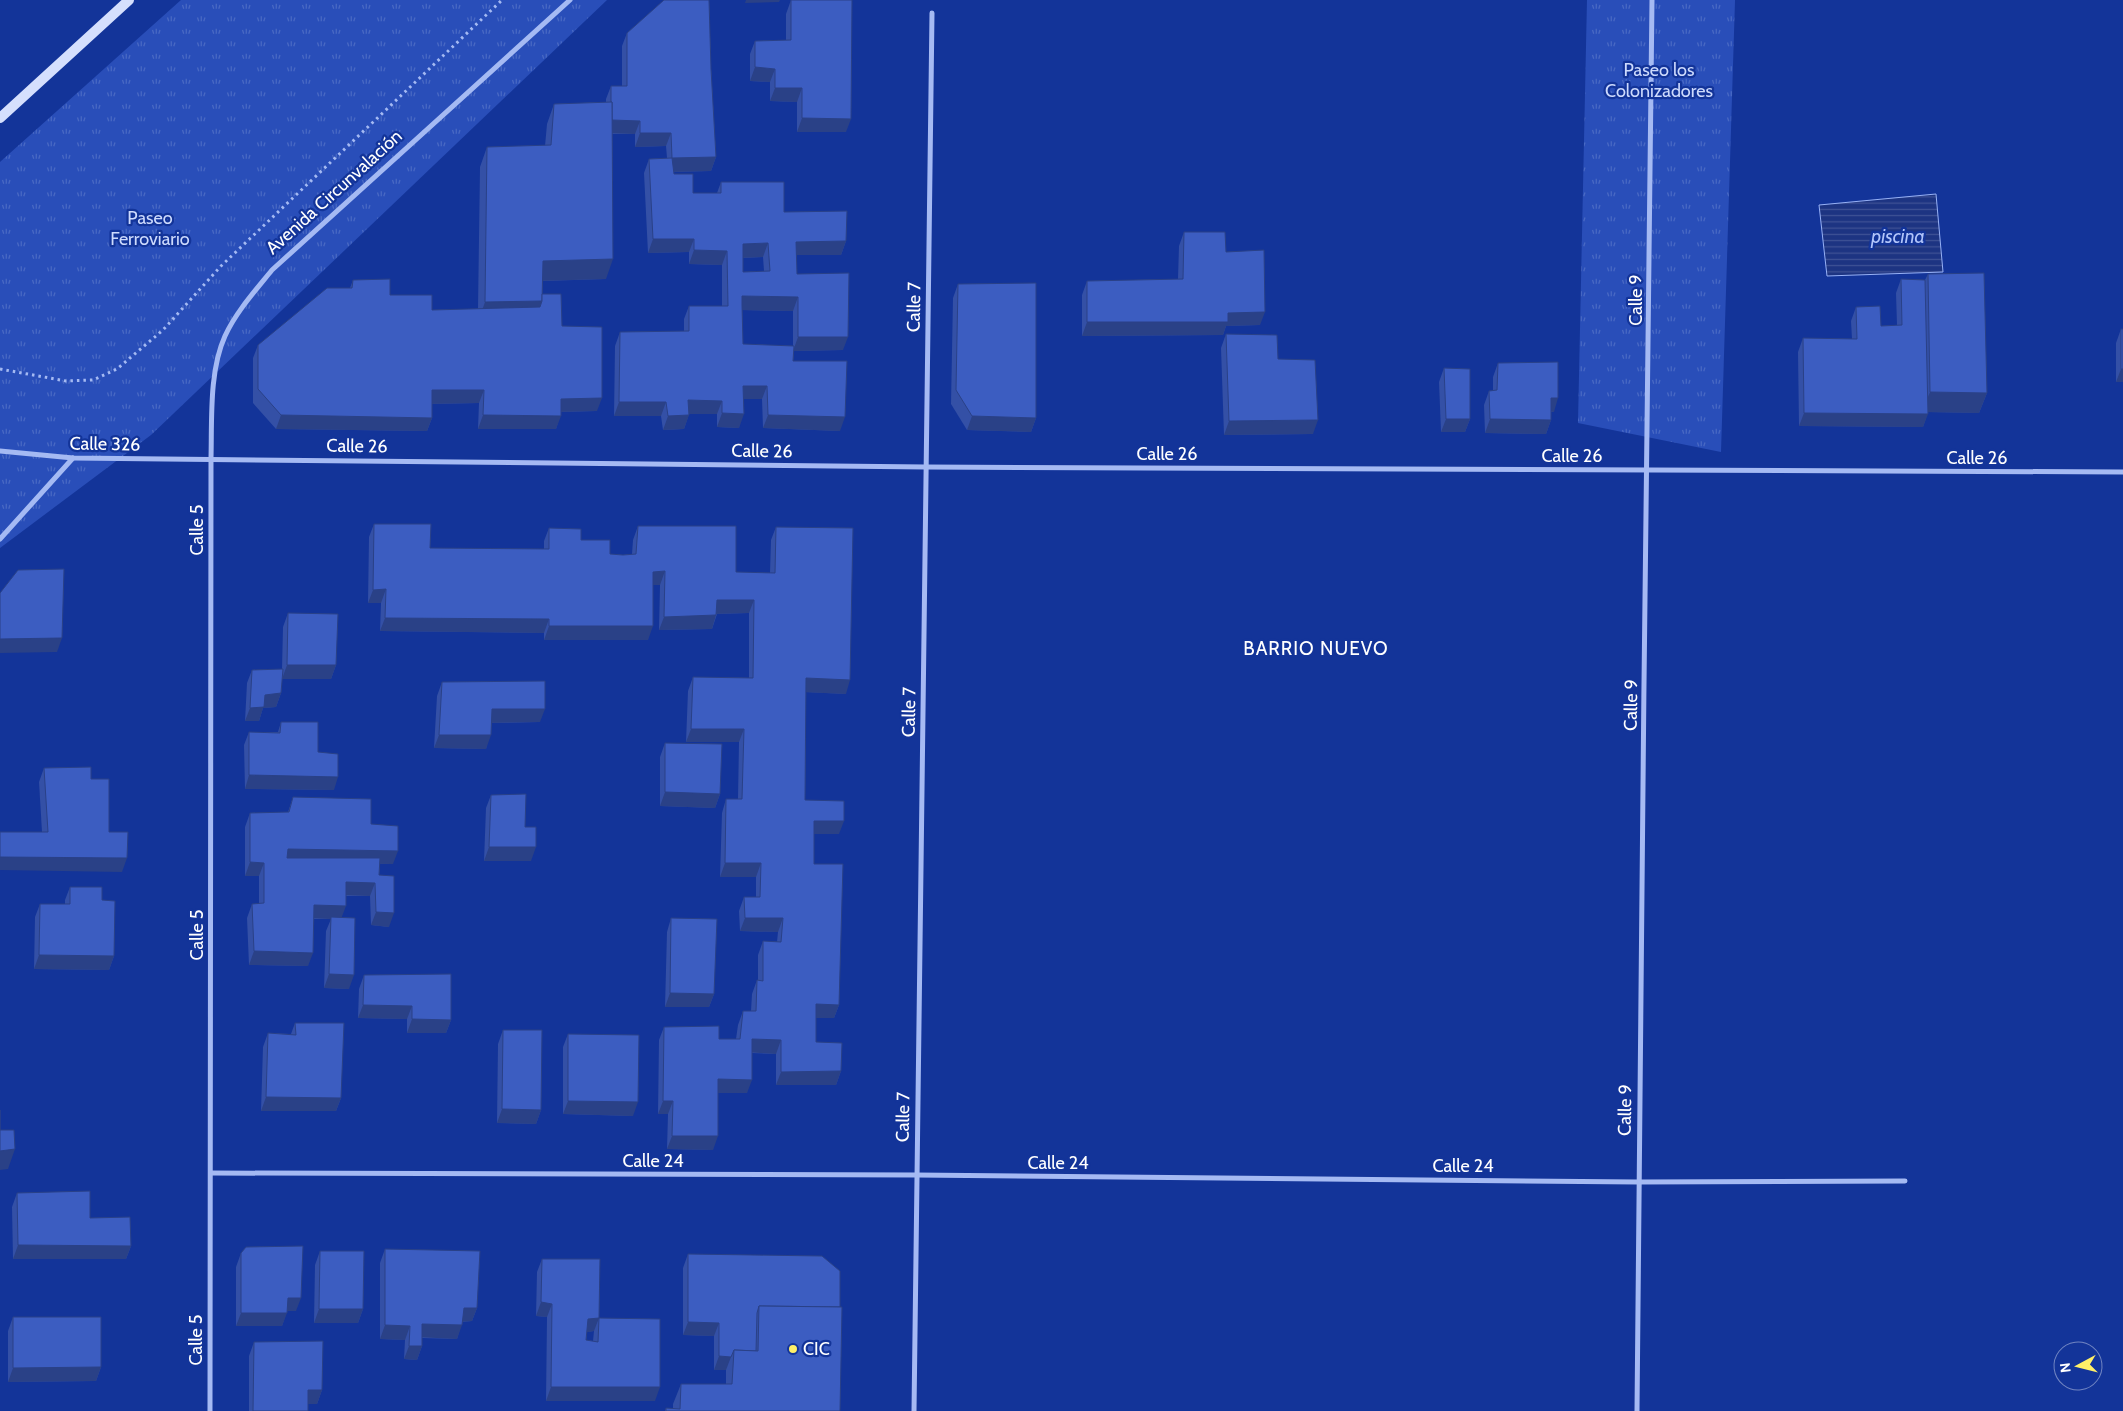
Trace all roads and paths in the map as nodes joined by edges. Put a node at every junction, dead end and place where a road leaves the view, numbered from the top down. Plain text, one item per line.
1 (129, 0) edge
2 (502, 0) edge
3 (570, 0) edge
4 (1652, 0) edge
5 (932, 13) dead end
6 (0, 118) edge
7 (0, 369) edge
8 (0, 451) edge
9 (72, 458) junction
10 (210, 458) junction
11 (926, 466) junction
12 (1648, 470) junction
13 (2123, 472) edge
14 (0, 539) edge
15 (211, 1173) junction
16 (916, 1175) junction
17 (1905, 1181) dead end
18 (1638, 1182) junction
19 (210, 1411) edge
20 (914, 1411) edge
21 (1638, 1411) edge

1 - 6 street
2 - 7 path
3 - 10 street, Avenida Circunvalación
4 - 12 street, Calle 9
5 - 11 street, Calle 7
8 - 9 street, Calle 326
9 - 10 street, Calle 326
9 - 14 street
10 - 11 street, Calle 26
10 - 15 street, Calle 5
11 - 12 street, Calle 26
11 - 16 street, Calle 7
12 - 13 street, Calle 26
12 - 18 street, Calle 9
15 - 16 street, Calle 24
15 - 19 street, Calle 5
16 - 18 street, Calle 24
16 - 20 street, Calle 7
17 - 18 street, Calle 24
18 - 21 street, Calle 9

